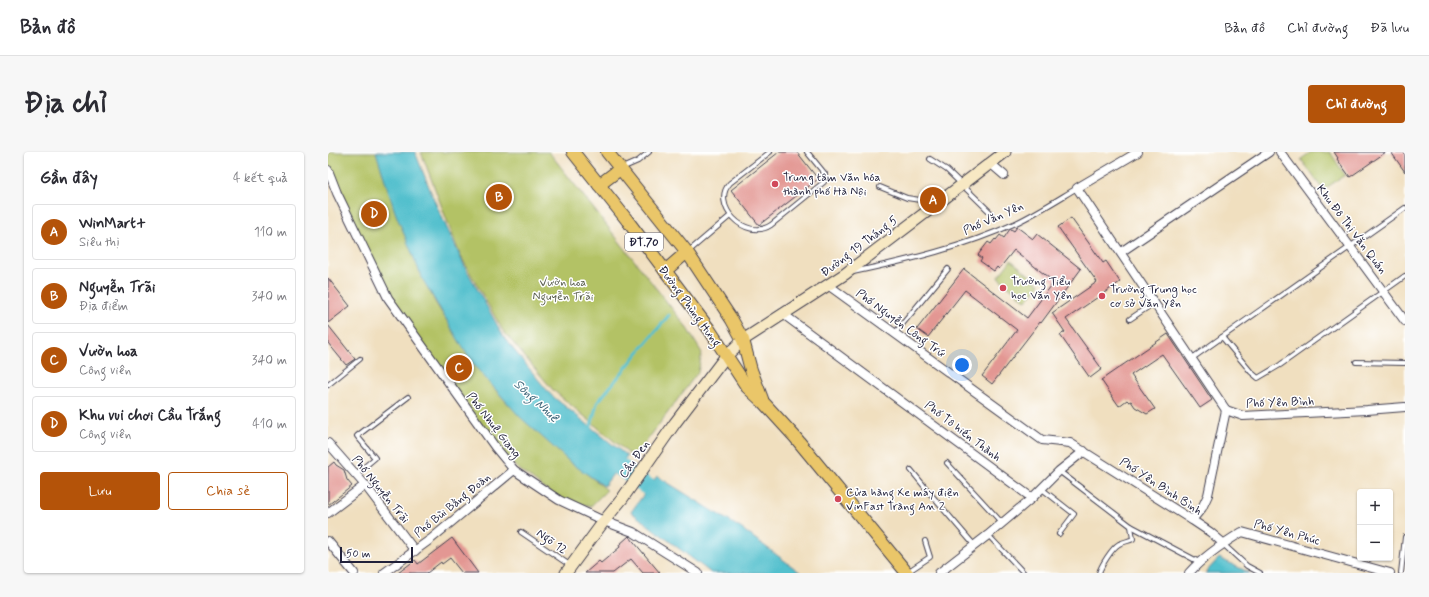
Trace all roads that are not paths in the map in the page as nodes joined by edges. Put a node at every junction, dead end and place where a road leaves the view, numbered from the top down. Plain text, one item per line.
1 (573, 152) edge
2 (607, 152) edge
3 (649, 152) edge
4 (770, 152) edge
5 (807, 152) edge
6 (1005, 152) edge
7 (1138, 152) edge
8 (1269, 152) edge
9 (1280, 152) edge
10 (930, 159) dead end
11 (990, 163) junction
12 (620, 169) junction
13 (328, 170) edge
14 (1004, 175) dead end
15 (599, 185) junction
16 (962, 185) junction
17 (880, 187) dead end
18 (1077, 188) junction
19 (933, 206) junction
20 (1405, 208) edge
21 (991, 213) dead end
22 (730, 216) junction
23 (1350, 246) junction
24 (687, 252) junction
25 (1121, 252) junction
26 (948, 269) dead end
27 (665, 270) junction
28 (845, 274) junction
29 (1405, 276) edge
30 (828, 285) junction
31 (1384, 292) junction
32 (1155, 303) junction
33 (783, 314) junction
34 (1130, 319) dead end
35 (1405, 321) edge
36 (895, 333) junction
37 (1222, 337) junction
38 (743, 340) junction
39 (726, 356) junction
40 (360, 359) dead end
41 (1191, 359) junction
42 (1356, 362) dead end
43 (1405, 363) edge
44 (328, 385) edge
45 (408, 397) dead end
46 (763, 402) junction
47 (1405, 407) edge
48 (1226, 410) junction
49 (328, 443) edge
50 (1084, 451) junction
51 (947, 463) dead end
52 (514, 470) junction
53 (911, 470) dead end
54 (1059, 471) junction
55 (356, 474) junction
56 (365, 485) junction
57 (1042, 489) junction
58 (1032, 498) junction
59 (328, 513) edge
60 (1192, 520) junction
61 (604, 521) junction
62 (1002, 524) junction
63 (1131, 526) junction
64 (521, 532) dead end
65 (1059, 534) dead end
66 (988, 535) junction
67 (1405, 537) edge
68 (328, 541) edge
69 (925, 541) dead end
70 (1223, 543) junction
71 (975, 546) junction
72 (415, 551) junction
73 (1199, 562) junction
74 (569, 570) edge
75 (691, 571) edge
76 (1023, 572) edge
77 (354, 573) edge
78 (384, 573) edge
79 (907, 573) edge
80 (940, 573) edge
81 (1099, 573) edge
82 (1189, 573) edge
83 (1260, 573) edge
84 (1390, 573) edge
85 (1401, 573) edge

1 - 15 main road, Đường Phùng Hưng / ĐT.70
2 - 12 main road, Đường Phùng Hưng / ĐT.70
3 - 12 lane
4 - 22 lane
5 - 22 lane
6 - 11 street, Đường 19 Tháng 5
7 - 18 street, Phố Văn Yên
8 - 25 street
9 - 23 street, Khu Đô Thị Văn Quán
10 - 16 lane
11 - 14 street
11 - 16 street, Đường 19 Tháng 5
12 - 15 main road
12 - 24 main road, Đường Phùng Hưng / ĐT.70
13 - 52 street, Phố Nhuệ Giang
15 - 27 main road, Đường Phùng Hưng / ĐT.70
16 - 19 street, Đường 19 Tháng 5
16 - 21 lane
17 - 19 lane
18 - 25 street
18 - 28 lane, Phố Văn Yên
19 - 28 street, Đường 19 Tháng 5
20 - 23 lane
22 - 24 lane
23 - 31 street, Khu Đô Thị Văn Quán
23 - 37 lane
24 - 27 main road
24 - 38 main road, Đường Phùng Hưng / ĐT.70
25 - 32 street
26 - 36 lane
27 - 39 main road, Đường Phùng Hưng / ĐT.70
28 - 30 street, Đường 19 Tháng 5
29 - 31 lane
30 - 33 street, Đường 19 Tháng 5
30 - 36 street, Phố Nguyễn Công Trứ
31 - 35 street, Khu Đô Thị Văn Quán
31 - 37 lane
32 - 34 lane
32 - 41 street
33 - 38 street, Đường 19 Tháng 5
33 - 58 street, Phố Tô hiến Thành
36 - 50 street, Phố Nguyễn Công Trứ
37 - 41 lane
38 - 39 street, Đường 19 Tháng 5
38 - 46 main road, Đường Phùng Hưng / ĐT.70
39 - 46 main road, Đường Phùng Hưng / ĐT.70
39 - 61 street, Cầu Đen
40 - 44 lane
41 - 48 street
42 - 43 lane
45 - 55 lane
46 - 79 main road, Đường Phùng Hưng / ĐT.70
47 - 48 street, Phố Yên Bình
48 - 60 street
49 - 55 street, Phố Nguyễn Trãi
50 - 54 street
50 - 60 street, Phố Yên Bình Bình
51 - 62 lane
52 - 61 street, Phố Nhuệ Giang
52 - 72 street, Phố Bùi Bằng Đoàn
53 - 71 lane
54 - 57 street
54 - 63 lane
55 - 56 street, Phố Nguyễn Trãi
56 - 59 street
56 - 72 street, Phố Nguyễn Trãi
57 - 58 street
57 - 65 lane
58 - 62 street
60 - 70 street, Phố Yên Bình Bình
61 - 74 street, Cầu Đen
61 - 75 street, Phố Nhuệ Giang
62 - 66 street
63 - 73 lane
63 - 81 lane
64 - 74 lane, Ngõ 12
66 - 71 street
66 - 76 lane
67 - 85 lane
68 - 77 street
69 - 79 lane
70 - 73 street, Phố Yên Phúc
70 - 83 lane
70 - 84 street, Phố Yên Phúc
71 - 80 street
72 - 78 street, Phố Bùi Bằng Đoàn
73 - 82 street, Phố Yên Phúc

